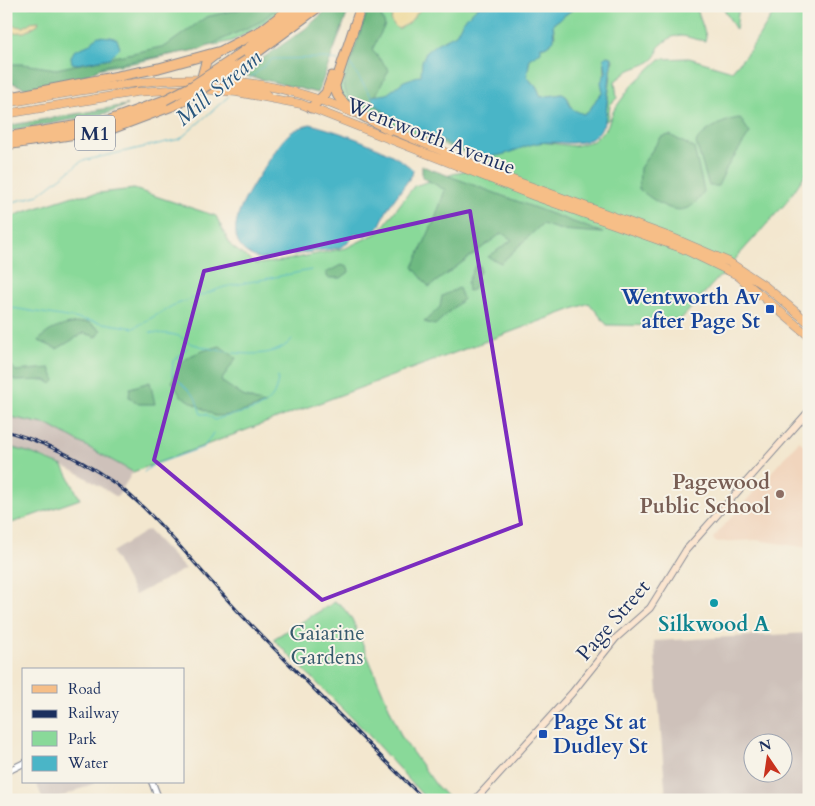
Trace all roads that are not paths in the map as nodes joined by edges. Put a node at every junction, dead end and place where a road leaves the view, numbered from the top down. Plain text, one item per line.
1 (293, 6) edge
2 (307, 6) edge
3 (320, 6) edge
4 (360, 6) edge
5 (221, 51) junction
6 (338, 67) junction
7 (202, 77) junction
8 (237, 87) junction
9 (6, 98) edge
10 (321, 100) junction
11 (6, 103) edge
12 (311, 108) junction
13 (6, 114) edge
14 (390, 130) junction
15 (6, 137) edge
16 (6, 145) edge
17 (809, 323) edge
18 (809, 336) edge
19 (809, 411) edge
20 (22, 764) edge
21 (6, 772) edge
22 (153, 784) edge
23 (159, 800) edge
24 (476, 800) edge

1 - 5 highway
2 - 15 highway, M1, bridge
3 - 16 highway, M1, bridge
4 - 6 highway
5 - 7 highway
5 - 9 highway
6 - 10 highway
6 - 14 highway
7 - 8 main road, Wentworth Avenue
7 - 11 main road, Wentworth Avenue
8 - 10 main road, Wentworth Avenue
8 - 12 main road, Wentworth Avenue
8 - 13 main road, Wentworth Avenue
10 - 12 highway
10 - 14 main road, Wentworth Avenue
12 - 18 main road, Wentworth Avenue
14 - 17 main road, Wentworth Avenue
19 - 24 main road, Page Street
20 - 21 street
22 - 23 street

